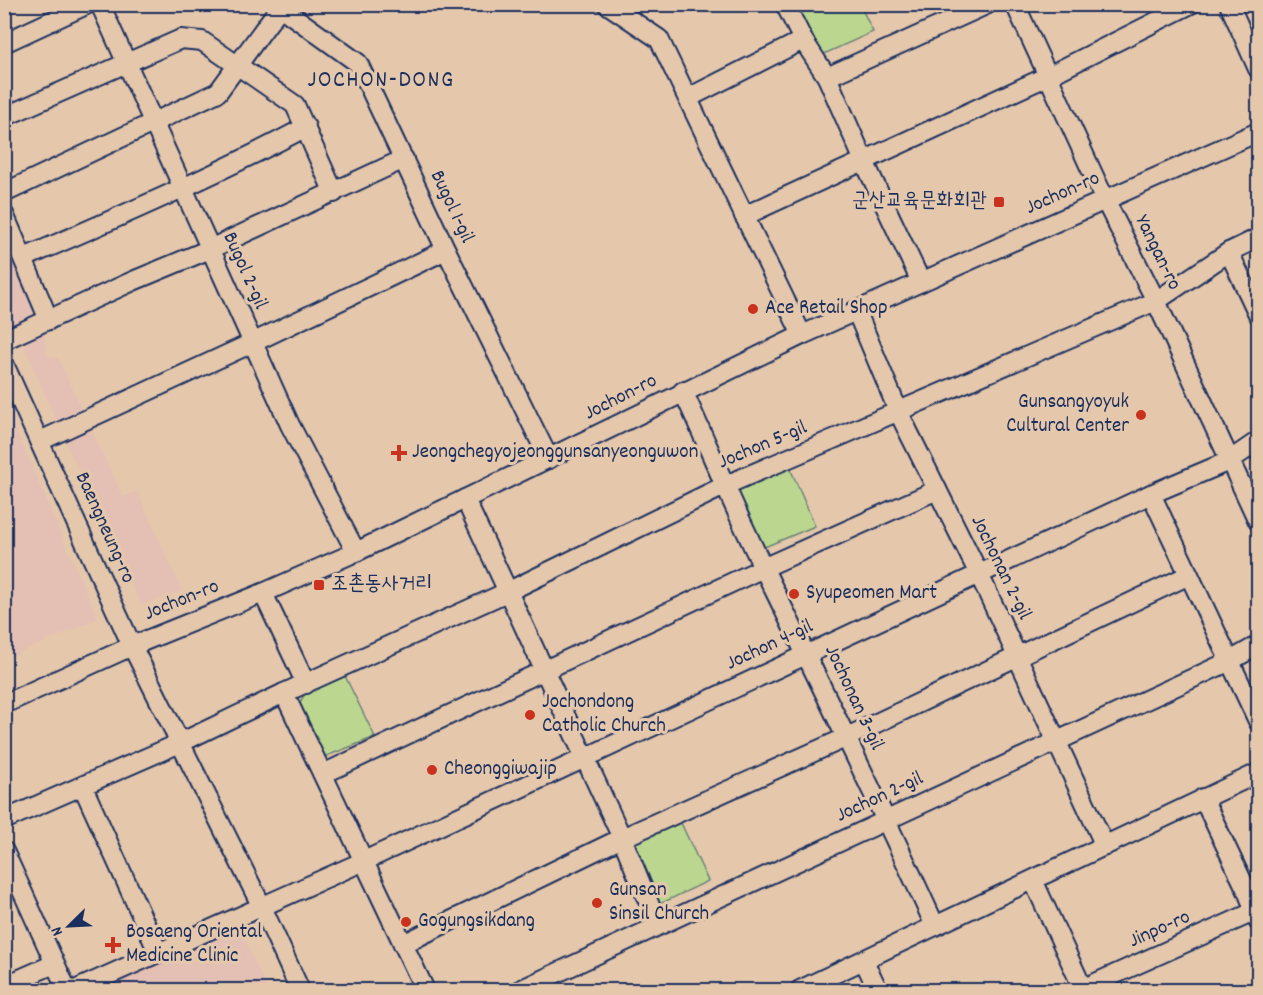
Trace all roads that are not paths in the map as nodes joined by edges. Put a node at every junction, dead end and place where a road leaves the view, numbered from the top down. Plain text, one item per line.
1 (88, 4) edge
2 (100, 4) edge
3 (607, 4) edge
4 (785, 4) edge
5 (988, 4) edge
6 (1015, 4) edge
7 (1191, 4) edge
8 (1229, 4) edge
9 (278, 6) edge
10 (803, 40) junction
11 (4, 43) edge
12 (126, 62) junction
13 (238, 65) junction
14 (1258, 69) edge
15 (1048, 76) junction
16 (827, 77) junction
17 (688, 98) junction
18 (4, 117) edge
19 (154, 123) junction
20 (306, 127) junction
21 (1258, 132) edge
22 (404, 159) junction
23 (864, 162) junction
24 (183, 188) junction
25 (4, 193) edge
26 (334, 193) junction
27 (1105, 200) junction
28 (4, 214) edge
29 (744, 216) junction
30 (1258, 238) edge
31 (210, 249) junction
32 (446, 250) junction
33 (1230, 252) junction
34 (24, 258) junction
35 (921, 282) junction
36 (1156, 301) junction
37 (856, 310) junction
38 (1258, 314) edge
39 (49, 320) junction
40 (801, 335) junction
41 (4, 340) edge
42 (252, 343) junction
43 (4, 363) edge
44 (683, 391) junction
45 (899, 413) junction
46 (40, 441) junction
47 (1258, 441) edge
48 (549, 459) junction
49 (1230, 460) junction
50 (726, 485) junction
51 (937, 490) junction
52 (1151, 494) junction
53 (465, 499) junction
54 (1258, 521) edge
55 (356, 552) junction
56 (763, 568) junction
57 (979, 574) junction
58 (1188, 575) junction
59 (507, 592) junction
60 (263, 593) junction
61 (1258, 645) edge
62 (132, 646) junction
63 (807, 653) junction
64 (1017, 655) junction
65 (1230, 661) junction
66 (543, 672) junction
67 (306, 684) junction
68 (284, 693) junction
69 (4, 704) edge
70 (1258, 721) edge
71 (845, 738) junction
72 (1057, 740) junction
73 (180, 743) junction
74 (585, 759) junction
75 (1258, 773) edge
76 (323, 774) junction
77 (83, 787) junction
78 (1203, 798) junction
79 (887, 819) junction
80 (4, 820) edge
81 (622, 838) junction
82 (1105, 846) junction
83 (4, 851) edge
84 (364, 861) junction
85 (1033, 880) junction
86 (262, 908) junction
87 (1257, 914) edge
88 (658, 925) junction
89 (935, 926) junction
90 (403, 944) junction
91 (158, 952) junction
92 (864, 962) junction
93 (54, 964) junction
94 (4, 986) edge
95 (67, 990) edge
96 (75, 990) edge
97 (300, 990) edge
98 (425, 990) edge
99 (520, 990) edge
100 (800, 990) edge
101 (878, 990) edge
102 (1082, 990) edge

1 - 11 street
2 - 12 street, Bugol 2-gil
3 - 17 street
4 - 10 street
5 - 16 street
6 - 15 street, Yangan-ro
7 - 15 street
8 - 14 street
9 - 13 street
9 - 22 street, Bugol 1-gil
10 - 16 street
10 - 17 street
12 - 13 street
12 - 18 street
12 - 19 street, Bugol 2-gil
13 - 19 street
13 - 20 street
15 - 23 street
15 - 27 street, Yangan-ro
16 - 23 street
17 - 29 street
19 - 24 street, Bugol 2-gil
19 - 25 street
20 - 24 street
20 - 26 street
21 - 27 street, Jochon-ro
22 - 26 street
22 - 32 street, Bugol 1-gil
23 - 29 street
23 - 35 street
24 - 31 street, Bugol 2-gil
24 - 34 street
26 - 31 street
27 - 35 street, Jochon-ro
27 - 36 street, Yangan-ro
28 - 34 street
29 - 40 street
30 - 33 street, Jochon 5-gil
31 - 39 street
31 - 42 street, Bugol 2-gil
32 - 42 street
32 - 48 street, Bugol 1-gil
33 - 36 street, Jochon 5-gil
33 - 38 street
34 - 39 street
35 - 37 street, Jochon-ro
36 - 45 street, Jochon 5-gil
36 - 49 street, Yangan-ro
37 - 40 street, Jochon-ro
37 - 45 street, Jochonan 2-gil
39 - 41 street
40 - 44 street, Jochon-ro
42 - 46 street
42 - 55 street, Bugol 2-gil
43 - 46 street, Baengneung-ro
44 - 48 street, Jochon-ro
44 - 50 street, Jochonan 3-gil
45 - 50 street, Jochon 5-gil
45 - 51 street, Jochonan 2-gil
46 - 62 street, Baengneung-ro
47 - 49 street, Jochon 4-gil
48 - 53 street, Jochon-ro
49 - 52 street, Jochon 4-gil
49 - 54 street, Yangan-ro
50 - 56 street, Jochonan 3-gil
50 - 59 street, Jochon 5-gil
51 - 56 street
51 - 57 street, Jochonan 2-gil
52 - 57 street, Jochon 4-gil
52 - 58 street
53 - 55 street, Jochon-ro
53 - 59 street
55 - 60 street, Jochon-ro
56 - 63 street, Jochonan 3-gil
56 - 66 street
57 - 63 street, Jochon 4-gil
57 - 64 street, Jochonan 2-gil
58 - 64 street
58 - 65 street
59 - 66 street
59 - 67 street, Jochon 5-gil
60 - 62 street, Jochon-ro
60 - 67 street
61 - 65 street, Jochon 2-gil
62 - 69 street, Jochon-ro
62 - 73 street, Baengneung-ro
63 - 71 street, Jochonan 3-gil
63 - 74 street, Jochon 4-gil
64 - 71 street
64 - 72 street, Jochonan 2-gil
65 - 70 street
65 - 72 street, Jochon 2-gil
66 - 74 street
66 - 76 street
67 - 68 street, Jochon 5-gil
68 - 73 street, Jochon 5-gil
68 - 76 street
71 - 79 street, Jochonan 3-gil
71 - 81 street
72 - 79 street, Jochon 2-gil
72 - 82 street, Jochonan 2-gil
73 - 77 street
73 - 86 street, Baengneung-ro
74 - 81 street
74 - 84 street, Jochon 4-gil
75 - 78 street
76 - 84 street
77 - 80 street
77 - 91 street
78 - 82 street
78 - 87 street
79 - 88 street, Jochon 2-gil
79 - 89 street, Jochonan 3-gil
81 - 88 street
81 - 90 street
82 - 85 street
83 - 93 street
84 - 86 street, Jochon 4-gil
84 - 90 street
85 - 89 street
85 - 102 street
86 - 91 street
86 - 97 street, Baengneung-ro
87 - 102 street, Jinpo-ro
88 - 99 street, Jochon 2-gil
89 - 92 street
90 - 98 street
91 - 96 street
92 - 100 street
92 - 101 street
93 - 94 street
93 - 95 street

